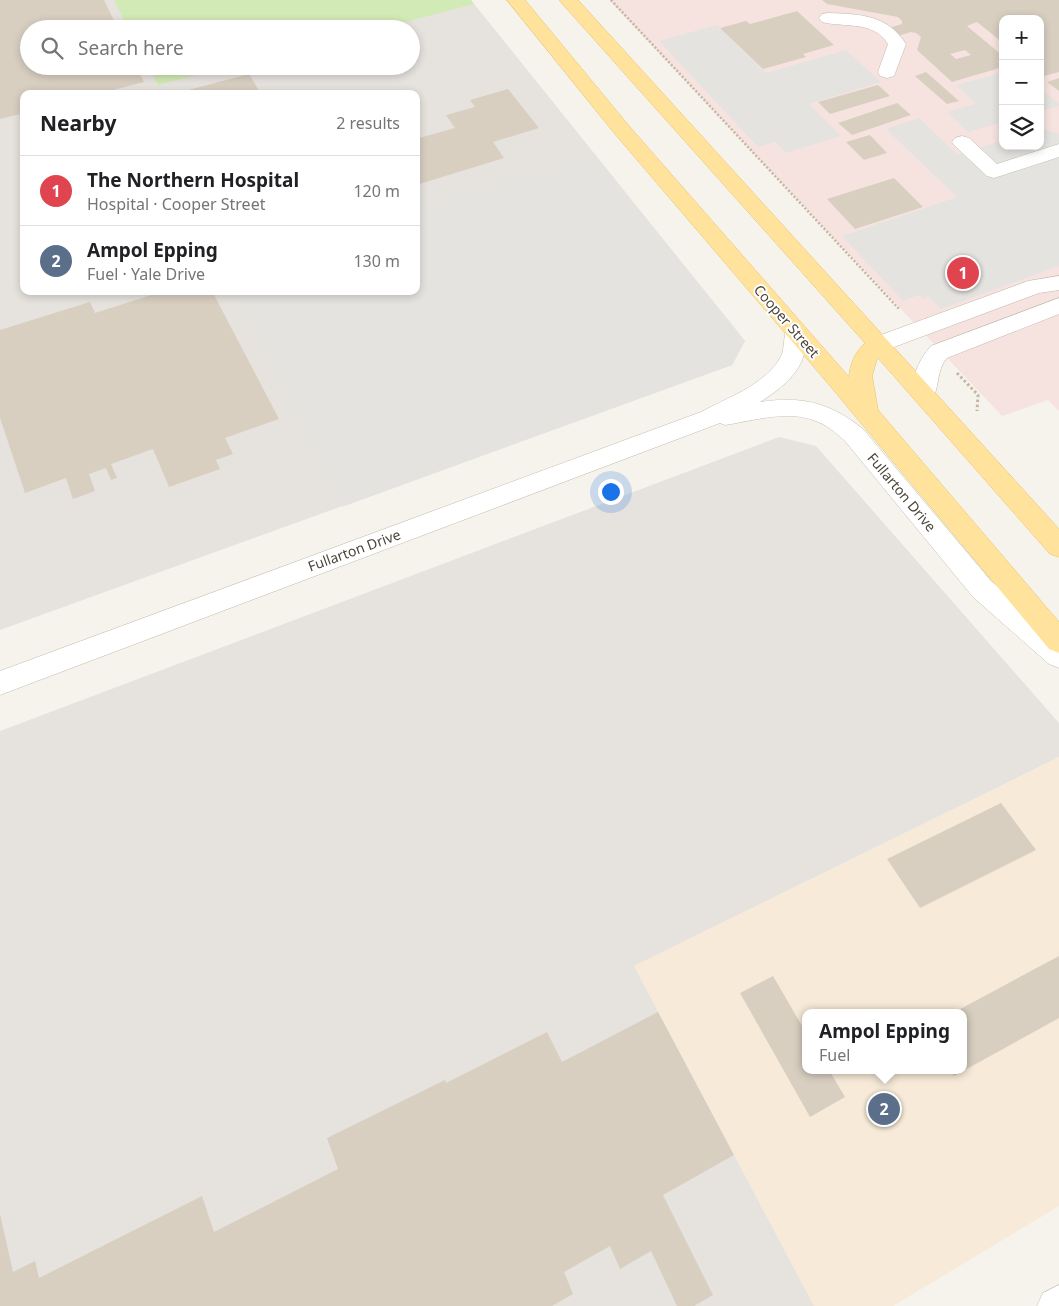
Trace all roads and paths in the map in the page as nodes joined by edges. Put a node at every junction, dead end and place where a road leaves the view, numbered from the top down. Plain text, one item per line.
1 (516, 0) edge
2 (568, 0) edge
3 (611, 0) edge
4 (828, 18) dead end
5 (887, 72) dead end
6 (970, 139) dead end
7 (1059, 150) edge
8 (1059, 284) edge
9 (1059, 306) edge
10 (917, 329) junction
11 (796, 332) junction
12 (878, 345) junction
13 (939, 352) junction
14 (924, 394) junction
15 (866, 412) junction
16 (977, 412) dead end
17 (708, 418) junction
18 (1059, 547) edge
19 (1059, 640) edge
20 (1059, 656) edge
21 (0, 682) edge
22 (1059, 1304) edge
23 (1056, 1306) edge

1 - 11 main road, Cooper Street
2 - 12 main road
3 - 10 path
4 - 5 street
6 - 7 street
8 - 10 street
9 - 13 street
10 - 12 street
11 - 15 main road, Cooper Street
11 - 17 street, Fullarton Drive
12 - 14 main road
12 - 15 main road
13 - 14 street
13 - 16 path
14 - 18 main road
15 - 19 main road, Cooper Street
17 - 20 street, Fullarton Drive
17 - 21 street, Fullarton Drive
22 - 23 street

